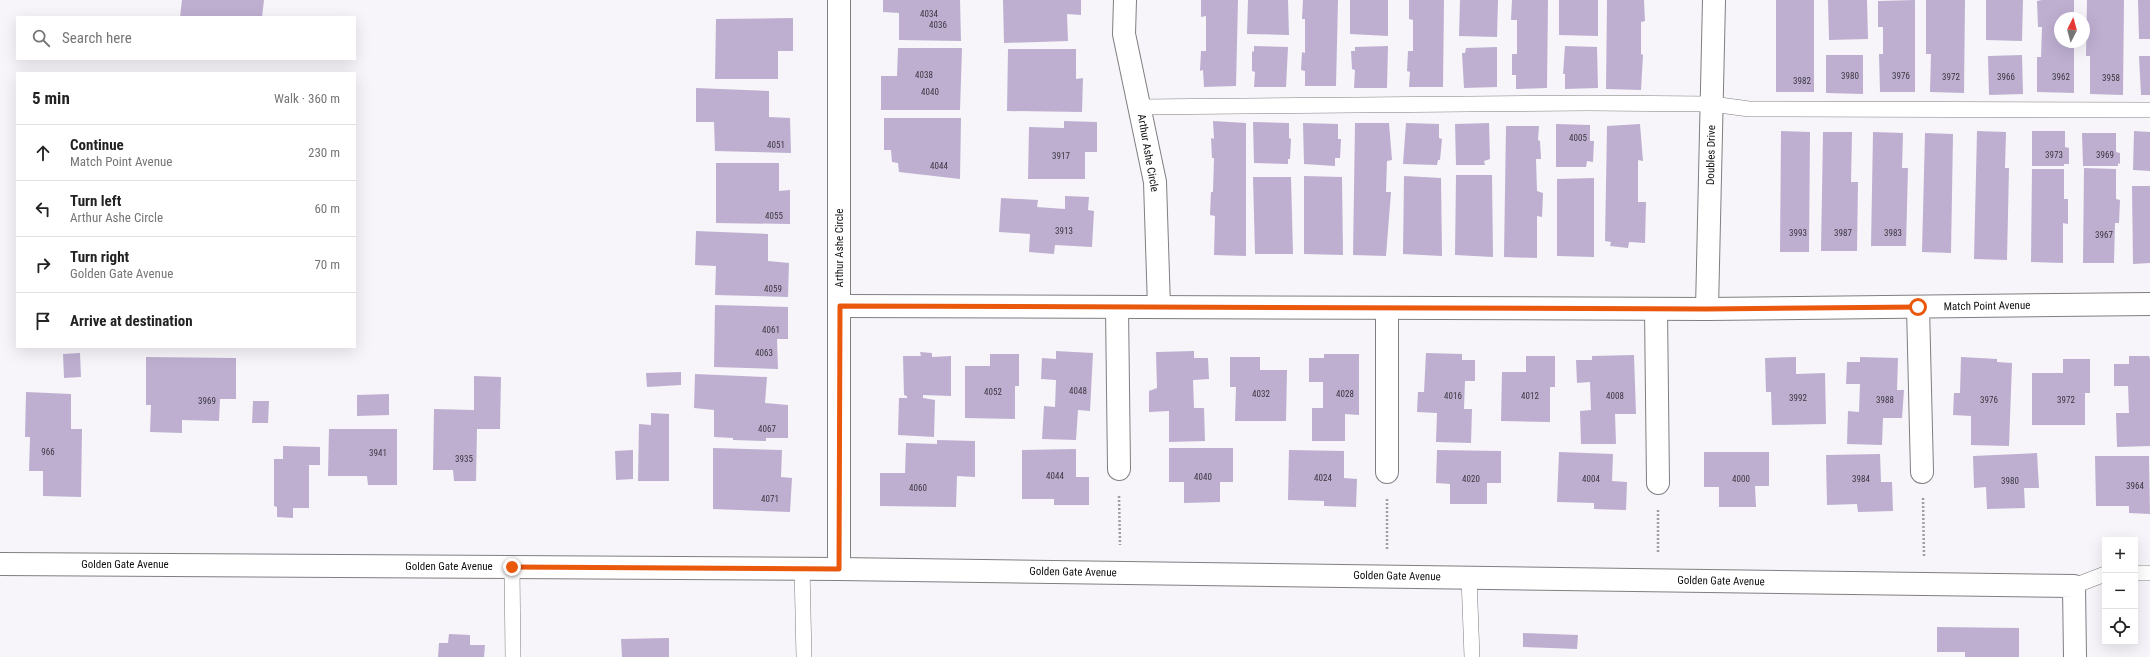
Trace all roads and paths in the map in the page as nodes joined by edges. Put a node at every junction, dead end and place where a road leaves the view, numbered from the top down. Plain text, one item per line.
1 (839, 0) edge
2 (1125, 0) edge
3 (1714, 0) edge
4 (1712, 104) junction
5 (1139, 107) junction
6 (2150, 110) edge
7 (2150, 304) edge
8 (840, 306) junction
9 (1159, 307) junction
10 (1918, 307) junction
11 (1117, 308) junction
12 (1387, 308) junction
13 (1656, 309) junction
14 (1707, 309) junction
15 (1119, 470) joint
16 (1387, 472) joint
17 (1922, 472) joint
18 (1658, 483) joint
19 (0, 564) edge
20 (512, 567) junction
21 (802, 568) junction
22 (839, 569) junction
23 (1120, 572) junction
24 (2138, 573) edge
25 (2150, 573) edge
26 (2102, 575) edge
27 (1387, 576) junction
28 (1469, 577) junction
29 (1658, 580) junction
30 (1924, 584) junction
31 (2074, 586) junction
32 (513, 657) edge
33 (804, 657) edge
34 (1472, 657) edge
35 (2075, 657) edge

1 - 8 street, Arthur Ashe Circle
2 - 5 street, Arthur Ashe Circle
3 - 4 street, Doubles Drive
4 - 5 lane
4 - 6 lane
4 - 14 street, Doubles Drive
5 - 9 street, Arthur Ashe Circle
7 - 10 street, Match Point Avenue
8 - 11 street, Match Point Avenue
8 - 22 street, Arthur Ashe Circle
9 - 11 street, Match Point Avenue
9 - 12 street, Match Point Avenue
10 - 14 street, Match Point Avenue
10 - 17 street
11 - 15 street
12 - 13 street, Match Point Avenue
12 - 16 street
13 - 14 street, Match Point Avenue
13 - 18 street
15 - 23 path
16 - 27 path
17 - 30 path
18 - 29 path
19 - 20 street, Golden Gate Avenue
20 - 21 street, Golden Gate Avenue
20 - 32 lane
21 - 22 street, Golden Gate Avenue
21 - 33 lane
22 - 23 street, Golden Gate Avenue
23 - 27 street, Golden Gate Avenue
24 - 25 lane
26 - 31 lane
27 - 28 street, Golden Gate Avenue
28 - 29 street, Golden Gate Avenue
28 - 34 lane
29 - 30 street, Golden Gate Avenue
30 - 31 street, Golden Gate Avenue
31 - 35 street

